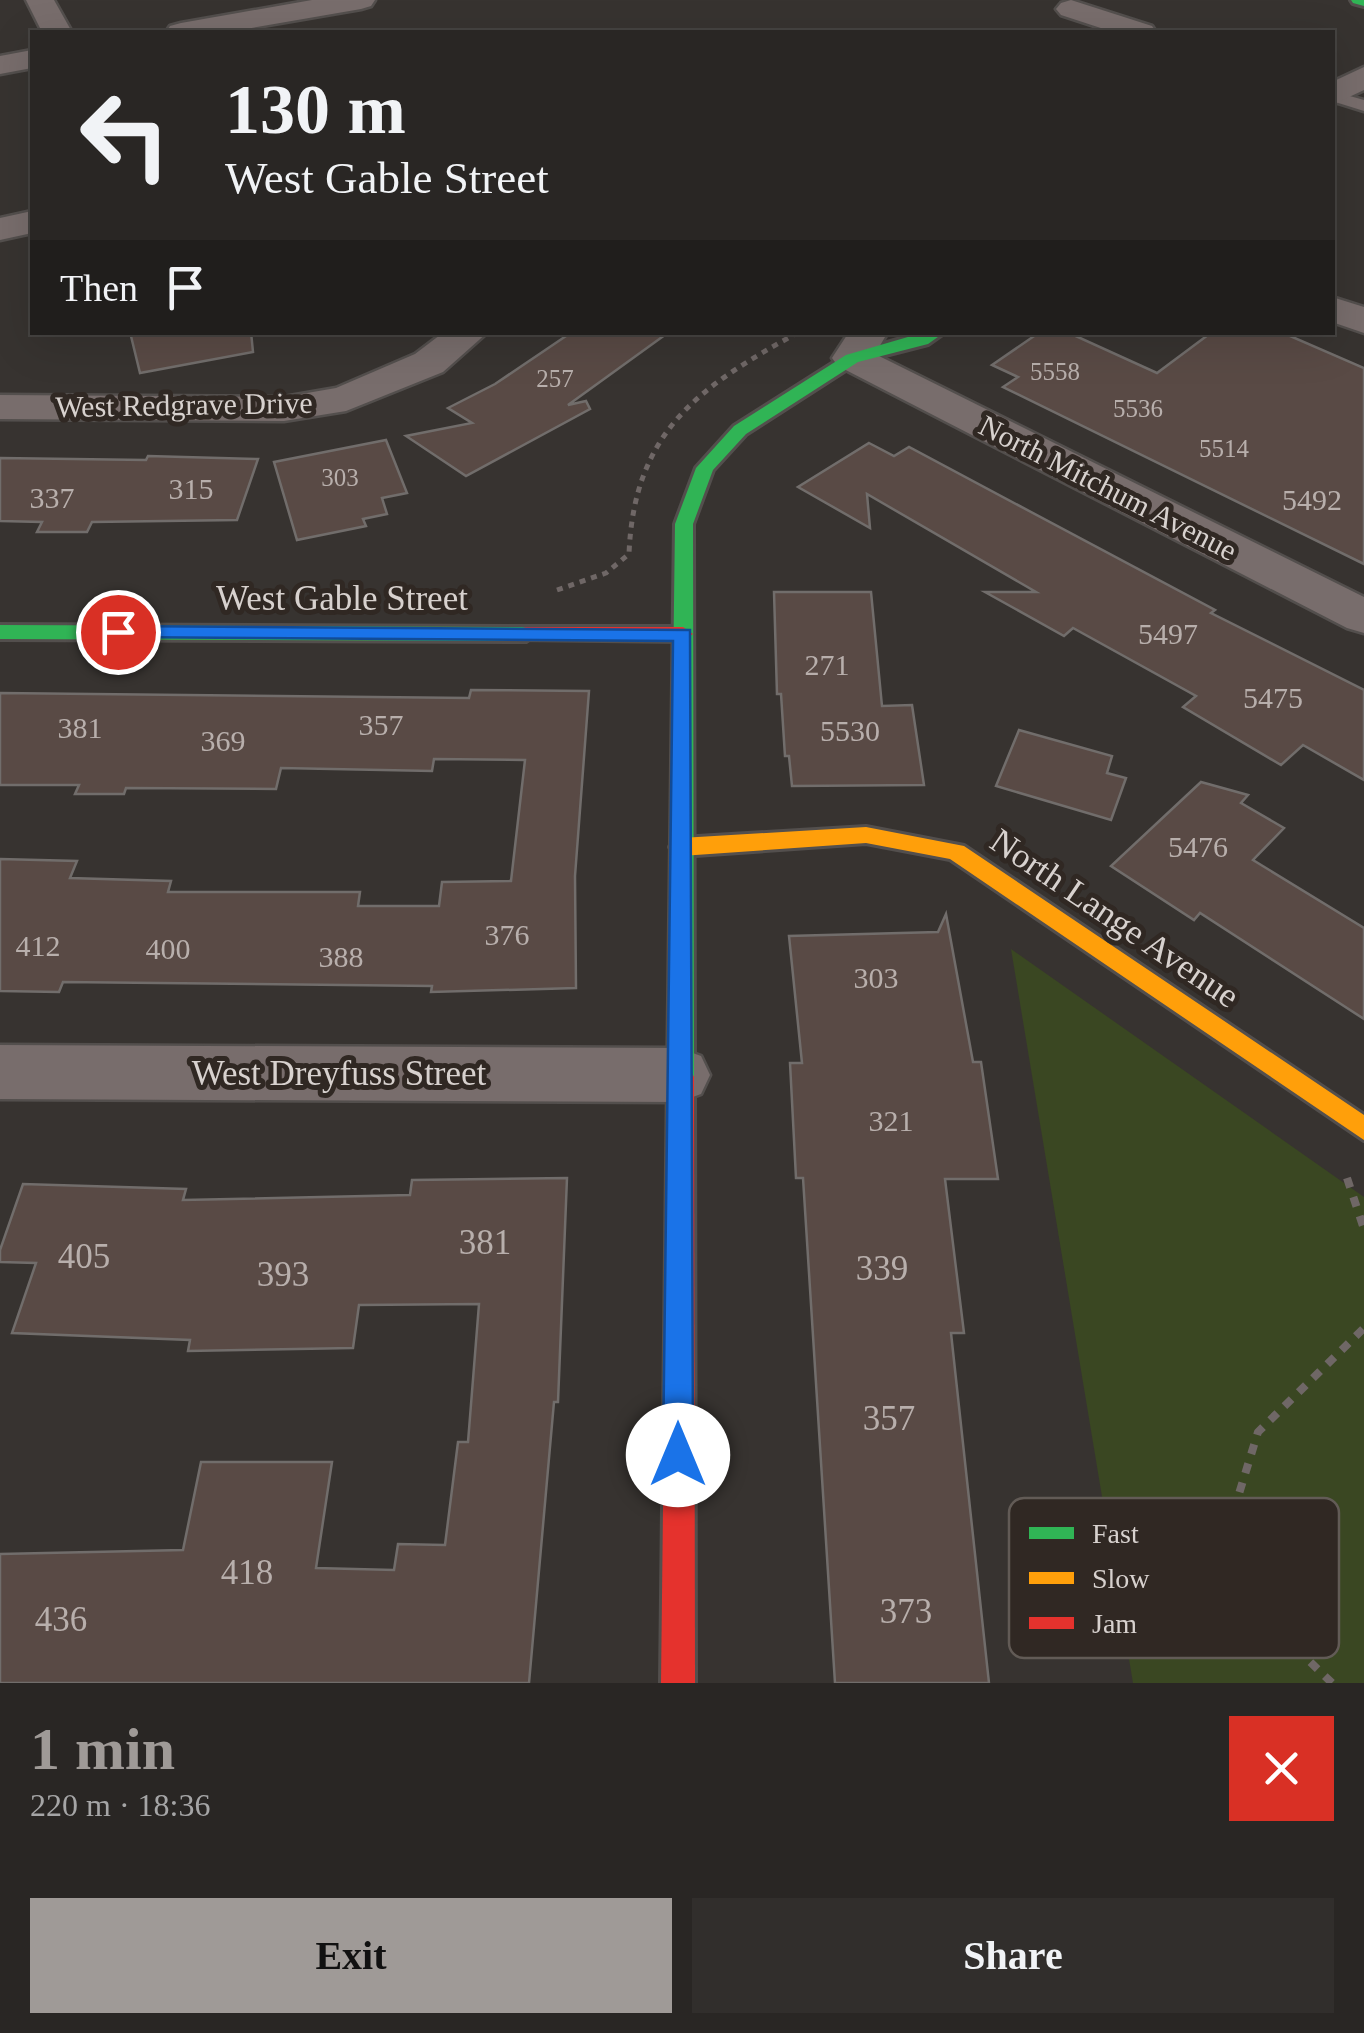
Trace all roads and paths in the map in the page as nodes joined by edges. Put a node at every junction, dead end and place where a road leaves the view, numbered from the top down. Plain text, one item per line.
1 (40, 0) edge
2 (361, 0) edge
3 (1070, 9) dead end
4 (56, 30) edge
5 (192, 30) edge
6 (1135, 30) edge
7 (30, 59) edge
8 (0, 65) edge
9 (1364, 76) edge
10 (1335, 95) edge
11 (1335, 97) edge
12 (1364, 106) edge
13 (30, 222) edge
14 (0, 229) edge
15 (1335, 309) edge
16 (1364, 321) edge
17 (466, 335) edge
18 (793, 335) edge
19 (933, 335) edge
20 (861, 345) edge
21 (0, 407) edge
22 (546, 593) dead end
23 (1364, 617) edge
24 (0, 632) edge
25 (683, 634) junction
26 (681, 847) junction
27 (0, 1072) edge
28 (679, 1075) junction
29 (1364, 1129) edge
30 (1347, 1178) dead end
31 (1364, 1229) edge
32 (1364, 1328) edge
33 (1238, 1498) edge
34 (1306, 1658) edge
35 (678, 1683) edge
36 (1332, 1683) edge

1 - 4 street
2 - 5 street
3 - 6 street
7 - 8 street
9 - 10 street
11 - 12 lane
13 - 14 street
15 - 16 street
17 - 21 street, West Redgrave Drive
18 - 22 path
19 - 20 street
20 - 23 street, North Mitchum Avenue
20 - 25 street
24 - 25 street, West Gable Street
25 - 26 street
26 - 28 street
26 - 29 street, North Lange Avenue
27 - 28 street, West Dreyfuss Street
28 - 35 street
30 - 31 path
32 - 33 path
34 - 36 path

